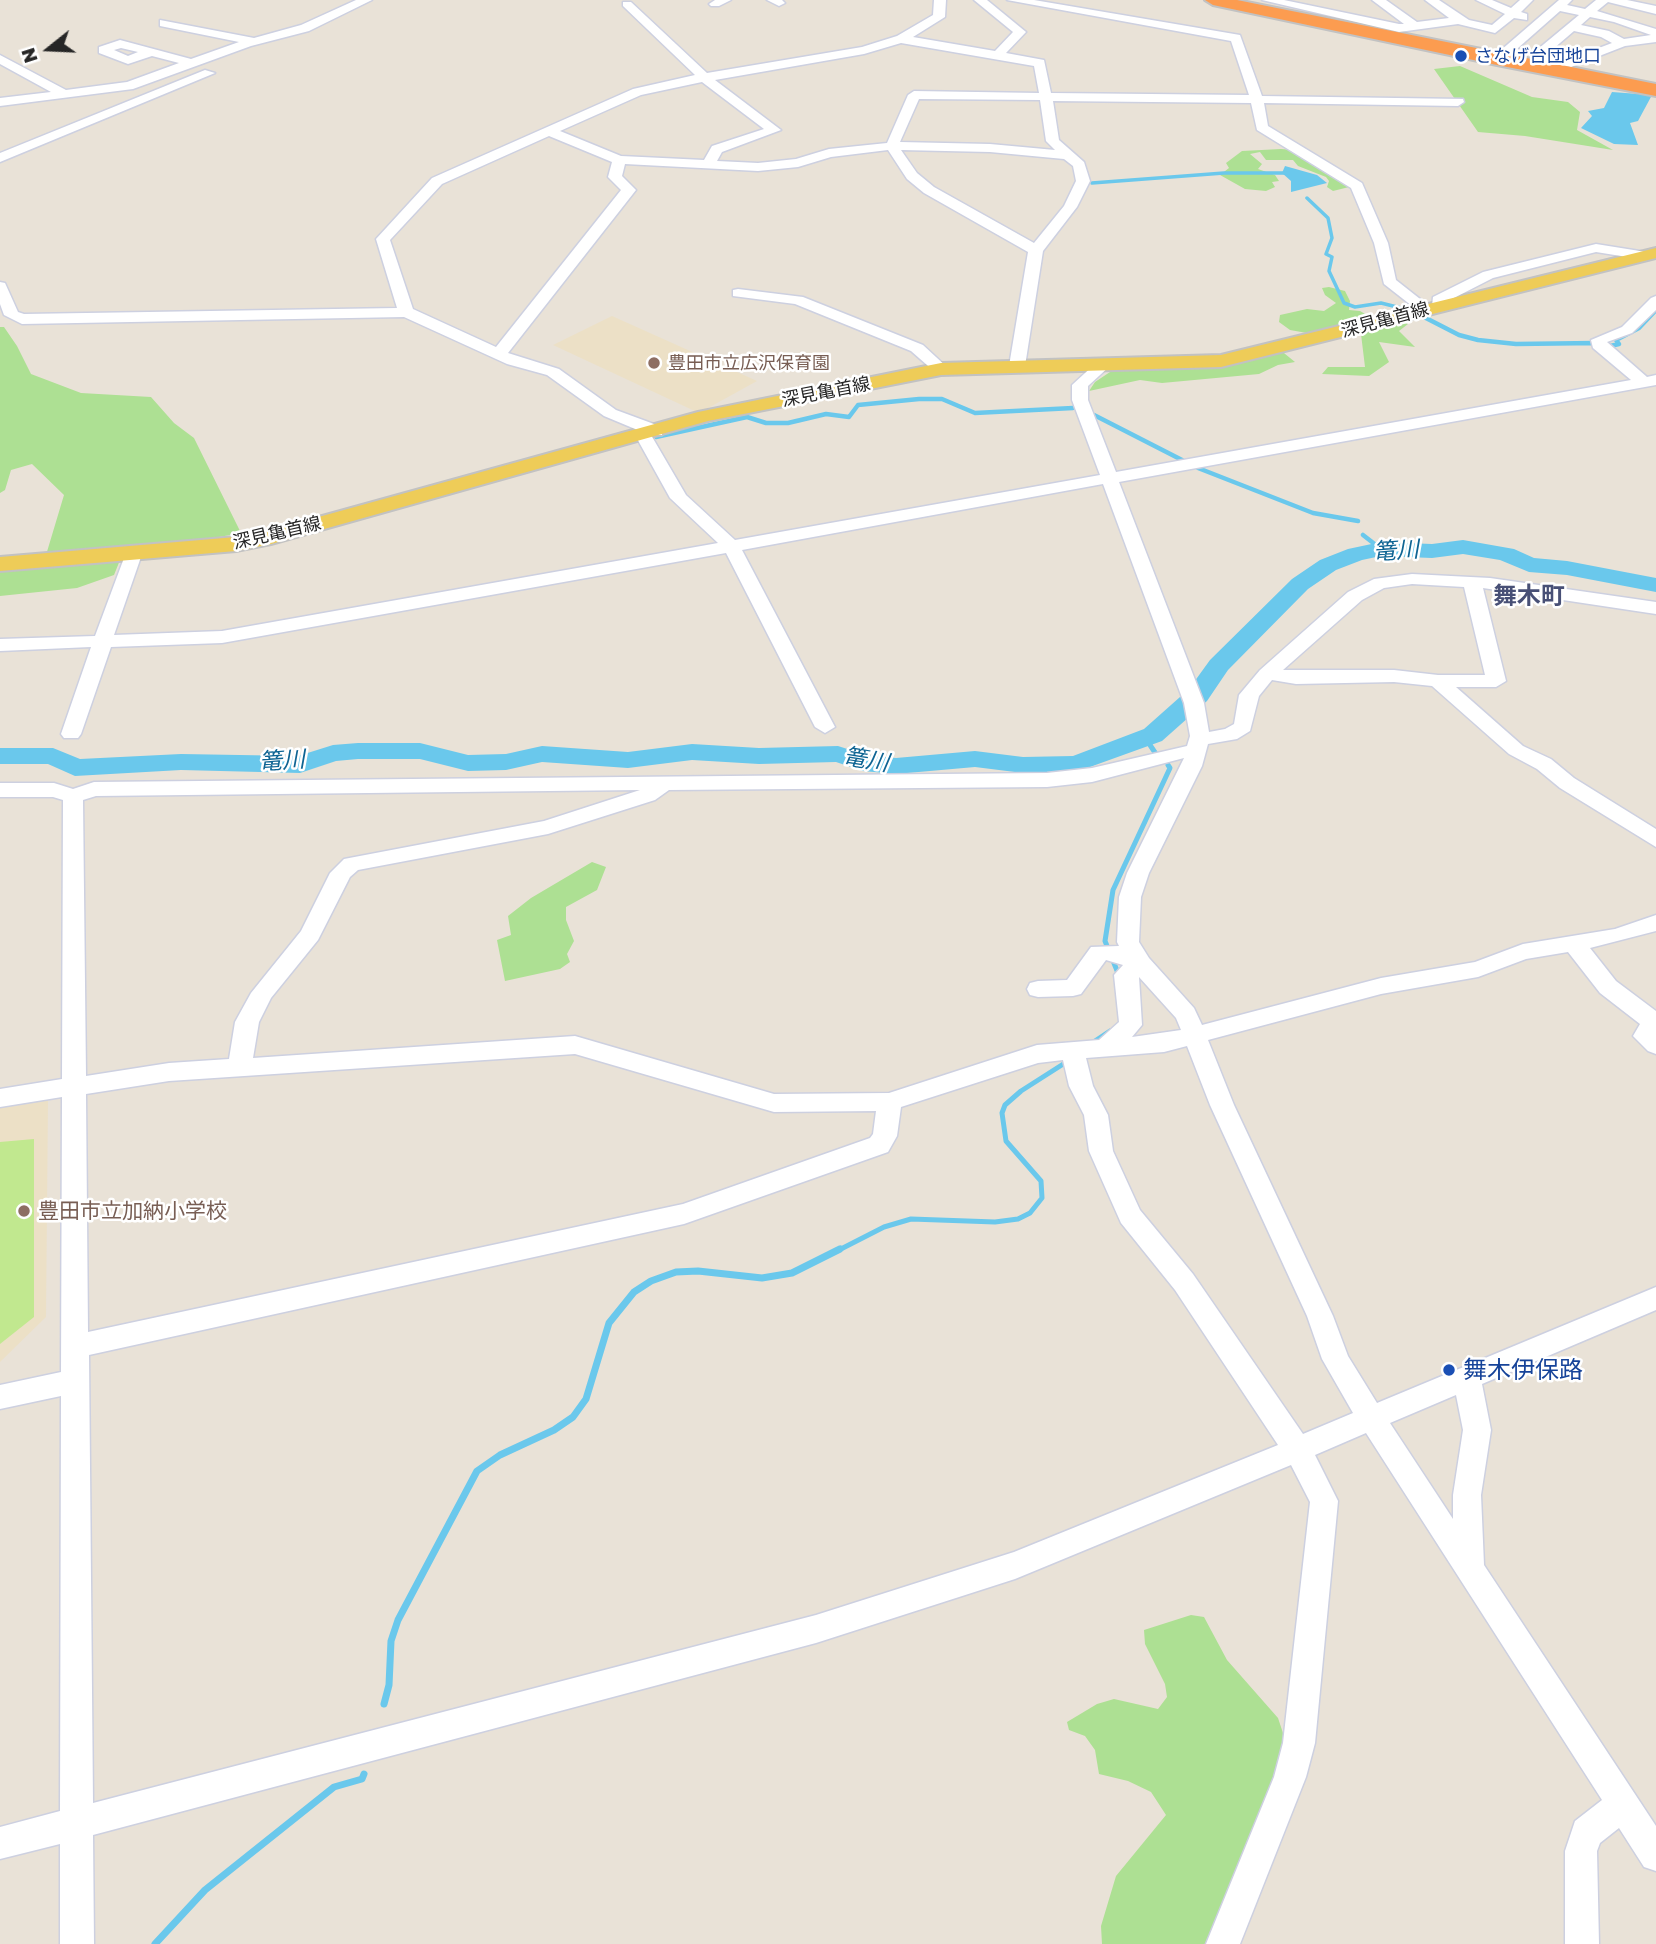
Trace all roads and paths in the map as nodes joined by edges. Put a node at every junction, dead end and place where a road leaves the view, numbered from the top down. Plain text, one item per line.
1 (366, 0) edge
2 (643, 0) edge
3 (940, 0) edge
4 (980, 0) edge
5 (1013, 0) edge
6 (1213, 0) edge
7 (1269, 0) edge
8 (1431, 0) edge
9 (1482, 0) edge
10 (1527, 0) edge
11 (1603, 0) edge
12 (1612, 0) edge
13 (1375, 1) edge
14 (1287, 2) edge
15 (1562, 4) edge
16 (1656, 10) edge
17 (1589, 13) junction
18 (1512, 14) junction
19 (1460, 20) junction
20 (1543, 21) junction
21 (1415, 26) junction
22 (1573, 27) junction
23 (288, 33) junction
24 (1656, 36) edge
25 (901, 39) junction
26 (255, 41) junction
27 (1622, 43) junction
28 (999, 54) junction
29 (0, 59) edge
30 (1497, 60) junction
31 (192, 63) junction
32 (704, 77) junction
33 (1656, 90) edge
34 (61, 93) junction
35 (1044, 97) junction
36 (1257, 99) junction
37 (0, 102) edge
38 (1458, 102) dead end
39 (93, 108) junction
40 (549, 131) junction
41 (892, 146) junction
42 (1070, 155) junction
43 (0, 158) edge
44 (619, 160) junction
45 (708, 164) junction
46 (1036, 250) junction
47 (1651, 254) edge
48 (0, 286) edge
49 (738, 293) dead end
50 (1656, 301) edge
51 (1433, 308) junction
52 (406, 312) junction
53 (499, 355) junction
54 (1103, 365) junction
55 (1017, 366) junction
56 (941, 369) junction
57 (1650, 381) edge
58 (649, 433) junction
59 (1110, 479) junction
60 (732, 547) junction
61 (132, 554) junction
62 (0, 564) edge
63 (1472, 582) junction
64 (1656, 608) edge
65 (105, 642) junction
66 (0, 645) edge
67 (1267, 674) junction
68 (1438, 681) junction
69 (825, 727) dead end
70 (71, 734) dead end
71 (1198, 743) junction
72 (666, 782) junction
73 (0, 790) edge
74 (73, 796) junction
75 (1656, 840) edge
76 (1656, 923) edge
77 (1574, 945) junction
78 (1140, 964) junction
79 (1038, 989) dead end
80 (1196, 1036) junction
81 (1108, 1045) junction
82 (1656, 1045) edge
83 (1072, 1050) junction
84 (240, 1068) junction
85 (75, 1087) junction
86 (0, 1098) edge
87 (890, 1102) junction
88 (1656, 1298) edge
89 (76, 1346) junction
90 (1466, 1379) junction
91 (75, 1381) junction
92 (0, 1396) edge
93 (1374, 1418) junction
94 (1297, 1450) junction
95 (1469, 1564) junction
96 (1624, 1802) junction
97 (78, 1823) junction
98 (0, 1843) edge
99 (1656, 1855) edge
100 (78, 1944) edge
101 (1223, 1944) edge
102 (1582, 1944) edge

1 - 23 street
2 - 32 street
3 - 25 street
4 - 28 street
5 - 36 street
6 - 30 highway
7 - 14 street
8 - 19 street
9 - 18 street
10 - 18 street
11 - 17 street
12 - 16 street
13 - 21 street
14 - 21 street
15 - 17 street
15 - 20 street
17 - 22 street
17 - 24 street
18 - 19 street
18 - 20 street
19 - 21 street
20 - 30 street
22 - 27 street
22 - 27 street
23 - 26 street
23 - 39 street
24 - 27 street
25 - 28 street
25 - 32 street
26 - 31 street
26 - 31 street
28 - 35 street
29 - 34 street
30 - 33 highway
31 - 34 street
32 - 40 street
32 - 45 street
34 - 37 street
34 - 39 street
35 - 36 street
35 - 41 street
35 - 42 street
36 - 38 street
36 - 51 street
39 - 43 street
40 - 44 street
40 - 52 street
41 - 42 street
41 - 45 street
41 - 46 street
42 - 46 street
44 - 45 street
44 - 53 street
46 - 55 street
47 - 51 main road, 深見亀首線
48 - 52 street
49 - 56 street
50 - 57 street
51 - 54 main road, 深見亀首線
52 - 53 street
53 - 58 street
54 - 55 main road, 深見亀首線
54 - 59 street
55 - 56 main road, 深見亀首線
56 - 58 main road, 深見亀首線
57 - 59 street
58 - 60 street
58 - 61 main road, 深見亀首線
59 - 60 street
59 - 71 street
60 - 65 street
60 - 69 street
61 - 62 main road, 深見亀首線
61 - 65 street
63 - 64 street
63 - 67 street
63 - 68 street
65 - 66 street
65 - 70 street
67 - 68 street
67 - 71 street
68 - 75 street
71 - 72 street
71 - 78 street
72 - 74 street
72 - 84 street
73 - 74 street
74 - 85 street
76 - 77 street
77 - 80 street
77 - 82 street
78 - 79 street
78 - 80 street
78 - 81 street
80 - 81 street
80 - 93 street
81 - 83 street
83 - 87 street
83 - 94 street
84 - 85 street
84 - 87 street
85 - 86 street
85 - 89 street
87 - 89 street
88 - 90 street
89 - 91 street
90 - 93 street
90 - 95 street
91 - 92 street
91 - 97 street
93 - 94 street
93 - 95 street
94 - 97 street
94 - 101 street
95 - 96 street
96 - 99 street
96 - 102 street
97 - 98 street
97 - 100 street

